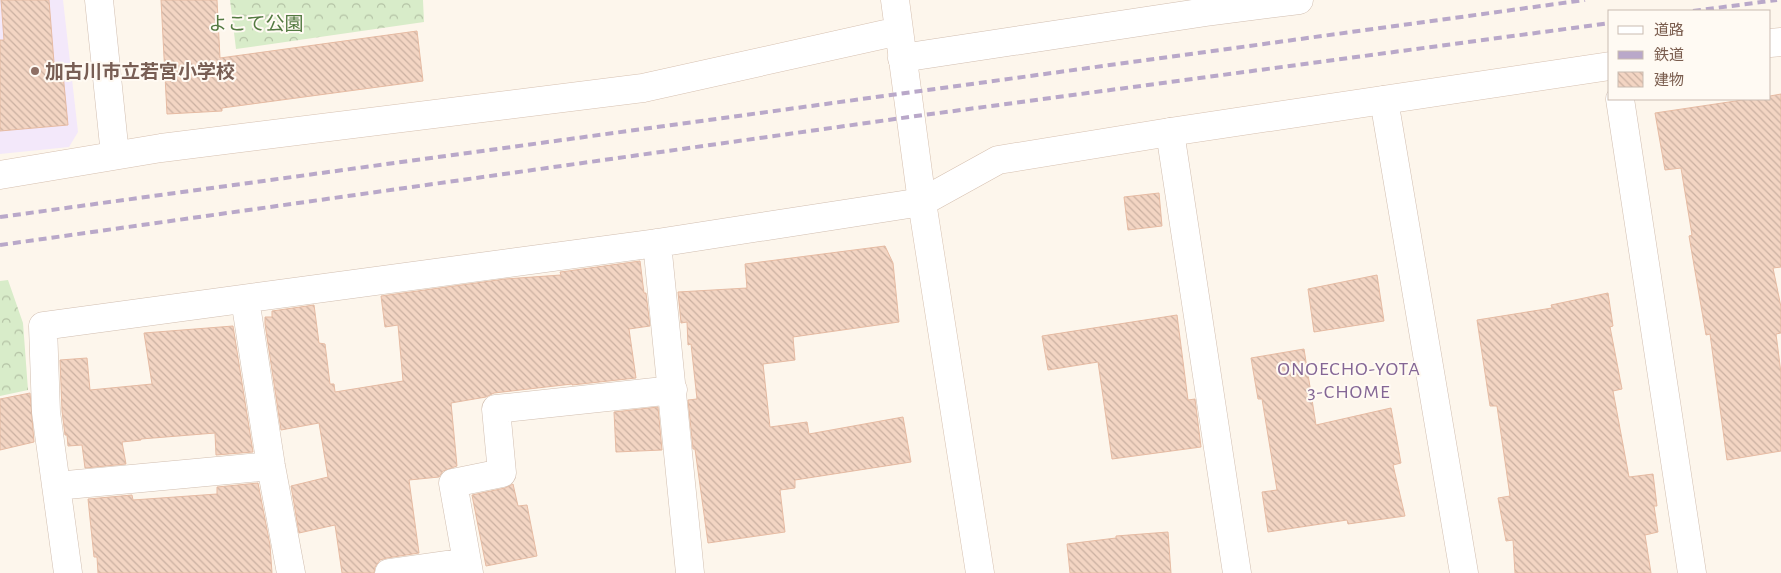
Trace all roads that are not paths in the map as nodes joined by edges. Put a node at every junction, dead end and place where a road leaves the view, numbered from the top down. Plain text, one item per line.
1 (99, 0) edge
2 (895, 0) edge
3 (1299, 0) edge
4 (1205, 6) edge
5 (899, 31) junction
6 (902, 58) junction
7 (1608, 66) edge
8 (1384, 100) junction
9 (1620, 100) edge
10 (1170, 132) junction
11 (115, 155) junction
12 (0, 175) edge
13 (922, 202) junction
14 (657, 243) junction
15 (245, 298) junction
16 (673, 390) junction
17 (271, 466) junction
18 (56, 486) junction
19 (468, 568) edge
20 (68, 573) edge
21 (291, 573) edge
22 (389, 573) edge
23 (690, 573) edge
24 (980, 573) edge
25 (1236, 573) edge
26 (1464, 573) edge
27 (1692, 573) edge

1 - 11 street
2 - 5 street
3 - 4 street
4 - 6 street
5 - 6 street
5 - 11 street
6 - 13 street
7 - 8 street
8 - 10 street
8 - 26 street
9 - 27 street
10 - 13 street
10 - 25 street
11 - 12 street
13 - 14 street
13 - 24 street
14 - 15 street
14 - 16 street
15 - 17 street
15 - 18 street
16 - 19 street
16 - 23 street
17 - 18 street
17 - 21 street
18 - 20 street
19 - 22 street

